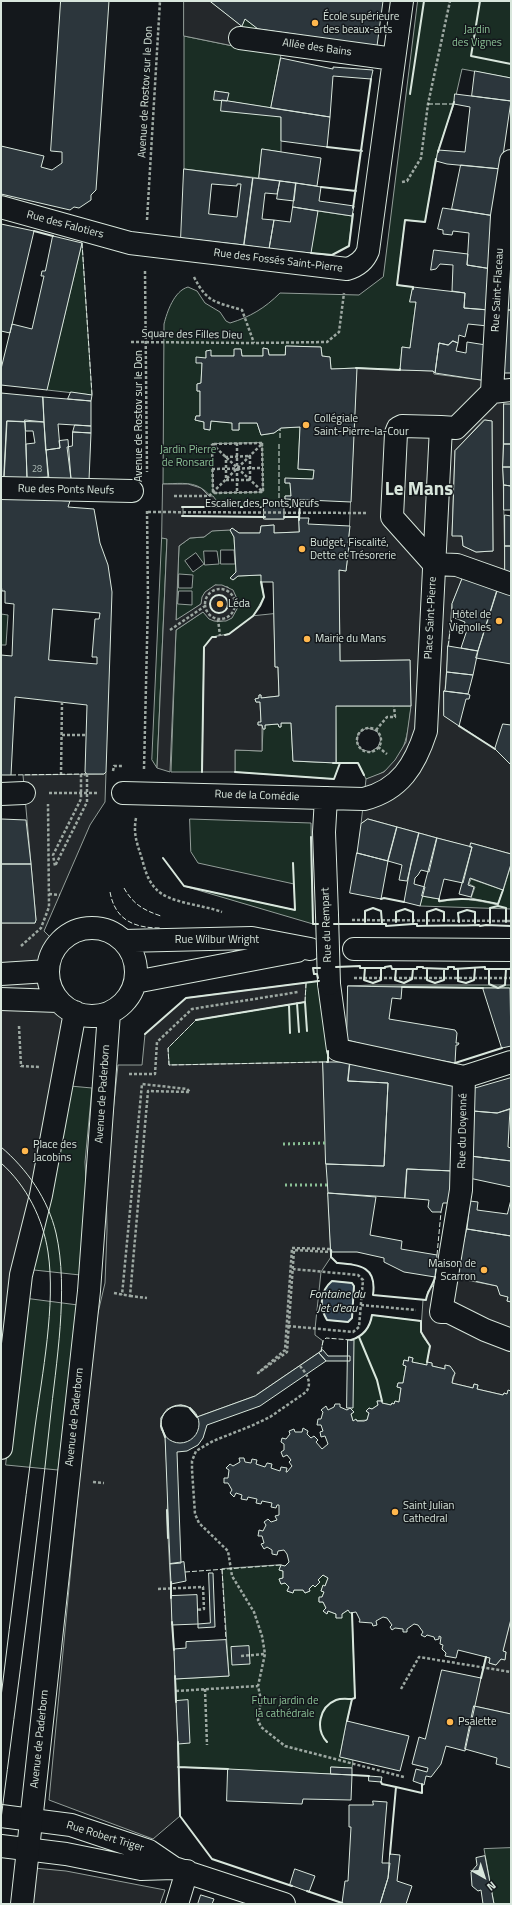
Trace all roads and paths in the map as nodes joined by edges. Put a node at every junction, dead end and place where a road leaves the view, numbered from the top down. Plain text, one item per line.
1 (160, 1) edge
2 (402, 1) edge
3 (450, 1) edge
4 (240, 38) dead end
5 (394, 59) junction
6 (511, 160) edge
7 (376, 192) junction
8 (1, 208) edge
9 (138, 244) junction
10 (181, 249) junction
11 (347, 269) junction
12 (131, 342) dead end
13 (146, 342) junction
14 (254, 343) junction
15 (500, 386) edge
16 (441, 427) junction
17 (237, 443) junction
18 (262, 443) junction
19 (212, 444) junction
20 (237, 456) junction
21 (250, 456) junction
22 (226, 457) junction
23 (226, 468) junction
24 (238, 468) junction
25 (250, 468) junction
26 (263, 468) junction
27 (212, 469) junction
28 (147, 476) dead end
29 (226, 480) junction
30 (238, 480) junction
31 (250, 480) junction
32 (1, 488) edge
33 (237, 492) junction
34 (263, 492) junction
35 (212, 493) junction
36 (174, 496) dead end
37 (140, 498) joint
38 (140, 512) dead end
39 (147, 512) junction
40 (392, 513) junction
41 (434, 564) junction
42 (506, 583) edge
43 (205, 606) junction
44 (218, 619) junction
45 (170, 630) dead end
46 (220, 636) dead end
47 (62, 702) dead end
48 (394, 706) dead end
49 (376, 730) junction
50 (62, 735) junction
51 (85, 735) dead end
52 (378, 747) junction
53 (384, 752) dead end
54 (61, 775) dead end
55 (390, 789) joint
56 (81, 793) junction
57 (87, 793) junction
58 (1, 794) edge
59 (24, 794) dead end
60 (48, 794) dead end
61 (132, 794) junction
62 (326, 798) junction
63 (81, 799) junction
64 (48, 801) dead end
65 (87, 802) junction
66 (49, 894) junction
67 (60, 895) dead end
68 (228, 914) dead end
69 (355, 920) dead end
70 (511, 921) edge
71 (124, 940) junction
72 (354, 949) dead end
73 (16, 950) dead end
74 (511, 950) edge
75 (48, 971) junction
76 (1, 974) edge
77 (354, 978) dead end
78 (511, 978) edge
79 (135, 982) junction
80 (298, 992) dead end
81 (1, 999) edge
82 (66, 1007) junction
83 (108, 1013) junction
84 (19, 1024) dead end
85 (338, 1050) joint
86 (511, 1062) edge
87 (42, 1067) dead end
88 (129, 1074) dead end
89 (464, 1077) junction
90 (141, 1097) junction
91 (147, 1097) junction
92 (137, 1142) junction
93 (143, 1142) junction
94 (132, 1189) junction
95 (139, 1190) junction
96 (127, 1242) junction
97 (134, 1243) junction
98 (292, 1269) junction
99 (130, 1296) junction
100 (147, 1298) dead end
101 (361, 1305) junction
102 (432, 1311) junction
103 (288, 1326) junction
104 (511, 1340) edge
105 (273, 1361) junction
106 (300, 1366) dead end
107 (1, 1448) edge
108 (158, 1589) dead end
109 (197, 1610) dead end
110 (265, 1654) junction
111 (241, 1656) dead end
112 (511, 1672) edge
113 (258, 1686) junction
114 (205, 1689) junction
115 (401, 1689) dead end
116 (176, 1691) dead end
117 (207, 1745) dead end
118 (404, 1777) dead end
119 (1, 1816) edge
120 (31, 1820) junction
121 (1, 1846) edge
122 (27, 1849) junction
123 (180, 1870) junction
124 (22, 1904) edge
125 (177, 1904) edge
126 (284, 1904) edge

1 - 9 path, Avenue de Rostov sur le Don
2 - 5 street, Rue des Fossés Saint-Pierre
3 - 7 path
4 - 5 street, Allée des Bains
5 - 7 street, Rue des Fossés Saint-Pierre
6 - 15 street, Rue Saint-Flaceau
7 - 11 street, Rue des Fossés Saint-Pierre
8 - 9 street, Rue des Falotiers
9 - 10 street, Rue des Fossés Saint-Pierre
9 - 13 path, Avenue de Rostov sur le Don
10 - 11 street, Rue des Fossés Saint-Pierre
10 - 14 path, Square des Filles Dieu
11 - 14 path, Square des Filles Dieu
12 - 13 path, Square des Filles Dieu
13 - 14 path, Square des Filles Dieu
13 - 28 path, Avenue de Rostov sur le Don
15 - 16 street
16 - 40 street
16 - 41 street, Place Saint-Pierre
17 - 18 path
17 - 19 path
17 - 20 path
18 - 21 path
18 - 26 path
19 - 22 path
19 - 27 path
20 - 21 path
20 - 22 path
20 - 24 path
21 - 24 path
21 - 25 path
22 - 23 path
22 - 24 path
23 - 24 path
23 - 27 path
23 - 29 path
24 - 25 path
24 - 29 path
24 - 30 path
24 - 31 path
25 - 26 path
25 - 31 path
26 - 34 path
27 - 35 path
29 - 30 path
29 - 35 path
30 - 31 path
30 - 33 path
31 - 34 path
32 - 37 street, Rue des Ponts Neufs
33 - 34 path
33 - 35 path
35 - 36 path
37 - 39 path
38 - 39 path, Escalier des Ponts Neufs
39 - 40 path, Escalier des Ponts Neufs
39 - 61 path
40 - 41 street, Place Saint-Pierre
41 - 42 street
41 - 55 street, Place Saint-Pierre
43 - 44 path
43 - 44 path
43 - 45 path
44 - 46 path
47 - 50 path
48 - 49 path
49 - 52 path
49 - 52 path
50 - 51 path
50 - 54 path
52 - 53 path
55 - 62 street, Rue de la Comédie
56 - 57 path
56 - 57 path
56 - 60 path
56 - 63 path
57 - 65 path
58 - 59 street
61 - 62 street, Rue de la Comédie
61 - 68 path
62 - 85 street, Rue du Rempart, bridge
63 - 65 path
63 - 65 path
64 - 66 path
66 - 67 path
66 - 73 path
69 - 70 path
71 - 75 street
71 - 79 street
71 - 79 street, Rue Wilbur Wright
72 - 74 street
75 - 76 street
75 - 82 street
77 - 78 path
79 - 83 street
80 - 88 path
81 - 82 street
82 - 83 street
82 - 107 street
83 - 120 street, Avenue de Paderborn
84 - 87 path
85 - 89 street, Rue du Doyenné
86 - 89 street
89 - 102 street, Rue du Doyenné
90 - 91 path
90 - 91 path
90 - 92 path
91 - 93 path
92 - 93 path
92 - 94 path
93 - 95 path
94 - 95 path
94 - 96 path
95 - 97 path
96 - 97 path
96 - 99 path
97 - 99 path
98 - 98 path
98 - 101 path
98 - 103 path
99 - 100 path
101 - 102 path
101 - 103 path
102 - 104 street
103 - 105 path
105 - 105 path
106 - 110 path
108 - 109 path
110 - 111 path
110 - 113 path
112 - 115 path
113 - 114 path
113 - 118 path
114 - 116 path
114 - 117 path
119 - 120 street
120 - 122 street, Avenue de Paderborn
120 - 123 street, Rue Robert Triger
121 - 122 street
122 - 123 street, Rue Robert Triger
122 - 124 street, Avenue de Paderborn
123 - 125 street
123 - 126 street, Rue Robert Triger

